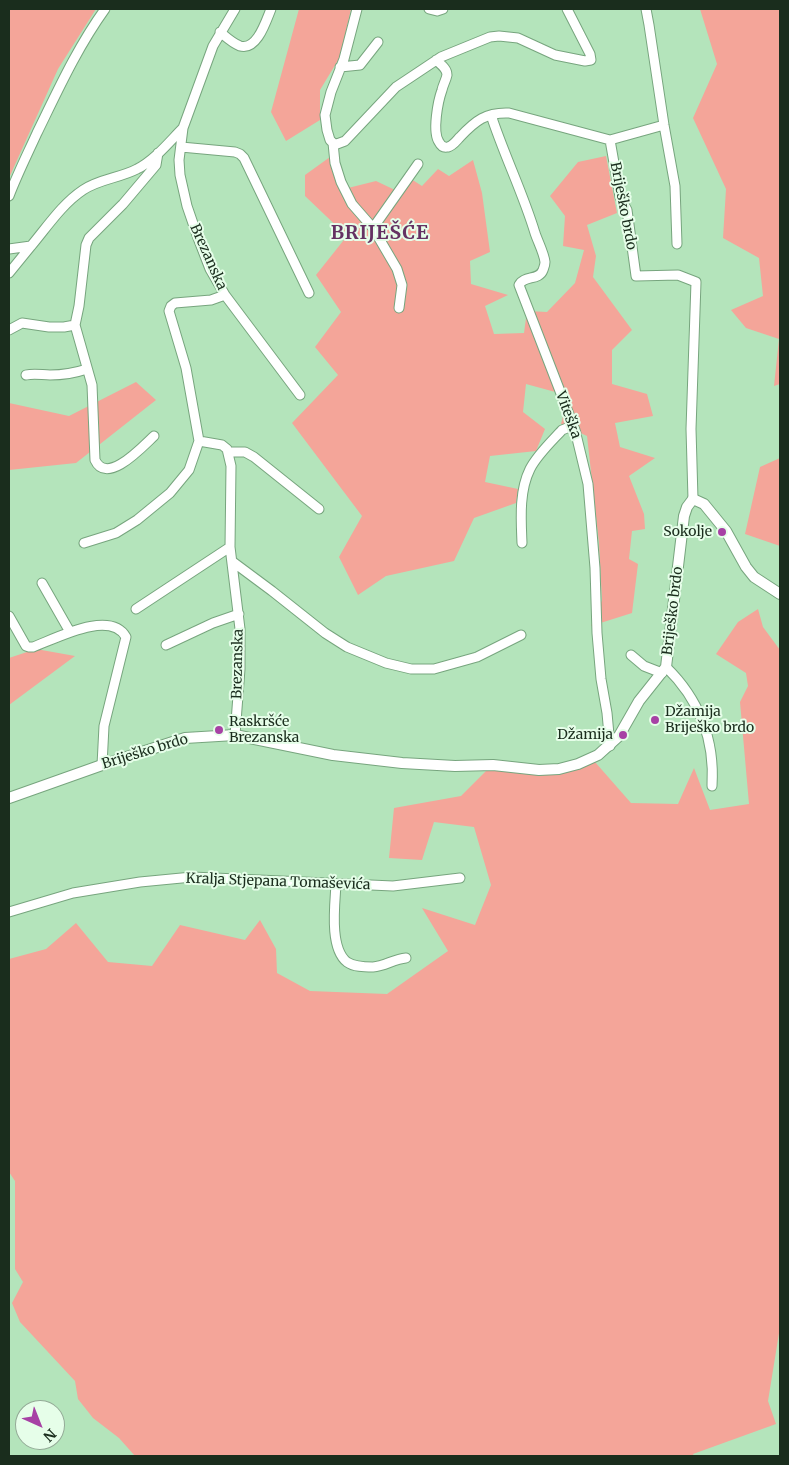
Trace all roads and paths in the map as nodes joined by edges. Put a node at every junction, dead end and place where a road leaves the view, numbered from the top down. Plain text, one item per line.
1 (105, 9) edge
2 (234, 9) edge
3 (271, 9) edge
4 (357, 9) edge
5 (429, 9) edge
6 (443, 9) edge
7 (567, 9) edge
8 (646, 9) edge
9 (220, 32) junction
10 (378, 42) dead end
11 (436, 60) junction
12 (340, 67) junction
13 (491, 115) junction
14 (664, 125) junction
15 (183, 128) junction
16 (610, 140) junction
17 (333, 143) junction
18 (180, 147) junction
19 (158, 153) junction
20 (418, 164) dead end
21 (9, 196) edge
22 (373, 228) junction
23 (678, 244) dead end
24 (31, 246) junction
25 (9, 249) edge
26 (9, 273) edge
27 (310, 293) dead end
28 (225, 295) junction
29 (399, 308) dead end
30 (75, 325) junction
31 (9, 330) edge
32 (87, 369) junction
33 (26, 375) dead end
34 (300, 395) dead end
35 (576, 433) junction
36 (154, 436) dead end
37 (200, 441) junction
38 (228, 452) junction
39 (694, 499) junction
40 (319, 509) dead end
41 (84, 543) dead end
42 (522, 543) dead end
43 (230, 547) junction
44 (233, 562) junction
45 (42, 583) dead end
46 (780, 594) edge
47 (136, 609) dead end
48 (239, 614) junction
49 (9, 616) edge
50 (70, 632) junction
51 (521, 635) dead end
52 (166, 645) dead end
53 (631, 655) dead end
54 (664, 670) junction
55 (235, 735) junction
56 (610, 746) junction
57 (102, 765) junction
58 (712, 786) dead end
59 (9, 798) edge
60 (460, 878) dead end
61 (336, 884) junction
62 (9, 912) edge
63 (406, 958) dead end

1 - 21 street
2 - 9 street, Brezanska
3 - 9 street
4 - 12 street
5 - 6 street
7 - 11 street
8 - 14 street
9 - 15 street, Brezanska
10 - 12 street
11 - 13 street
11 - 17 street
12 - 17 street
13 - 16 street
13 - 35 street, Viteška
14 - 16 street
14 - 23 street
15 - 18 street, Brezanska
15 - 19 street
16 - 39 street, Briješko brdo
17 - 22 street
18 - 27 street
18 - 28 street, Brezanska
19 - 24 street
19 - 30 street
20 - 22 street
22 - 29 street
24 - 25 street
24 - 26 street
28 - 34 street
28 - 37 street, Brezanska
30 - 31 street
30 - 32 street
32 - 33 street
32 - 36 street
35 - 42 street
35 - 56 street, Viteška
37 - 38 street
37 - 41 street
38 - 40 street
38 - 43 street, Brezanska
39 - 46 street
39 - 54 street, Briješko brdo
43 - 44 street, Brezanska
43 - 47 street
44 - 48 street, Brezanska
44 - 51 street
45 - 50 street
48 - 52 street
48 - 55 street, Brezanska
49 - 50 street
50 - 57 street
53 - 54 street
54 - 56 street, Briješko brdo
54 - 58 street
55 - 56 street, Briješko brdo
55 - 57 street, Briješko brdo
57 - 59 street, Briješko brdo
60 - 61 street, Kralja Stjepana Tomaševića
61 - 62 street, Kralja Stjepana Tomaševića
61 - 63 street

